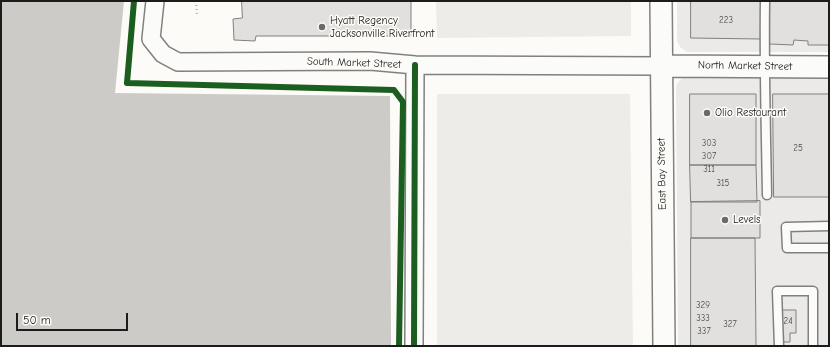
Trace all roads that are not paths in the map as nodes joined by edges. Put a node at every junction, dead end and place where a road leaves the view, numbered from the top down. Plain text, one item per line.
1 (155, 1) edge
2 (661, 1) edge
3 (765, 1) edge
4 (415, 65) junction
5 (661, 66) junction
6 (764, 66) junction
7 (829, 66) edge
8 (767, 195) dead end
9 (829, 226) edge
10 (829, 248) edge
11 (414, 346) edge
12 (664, 346) edge
13 (779, 346) edge
14 (813, 346) edge

1 - 4 street, South Market Street
2 - 5 street, East Bay Street
3 - 6 lane
4 - 5 street, South Market Street
4 - 11 street
5 - 6 street, North Market Street
5 - 12 street, East Bay Street
6 - 7 street, North Market Street
6 - 8 lane
9 - 10 lane
13 - 14 lane

